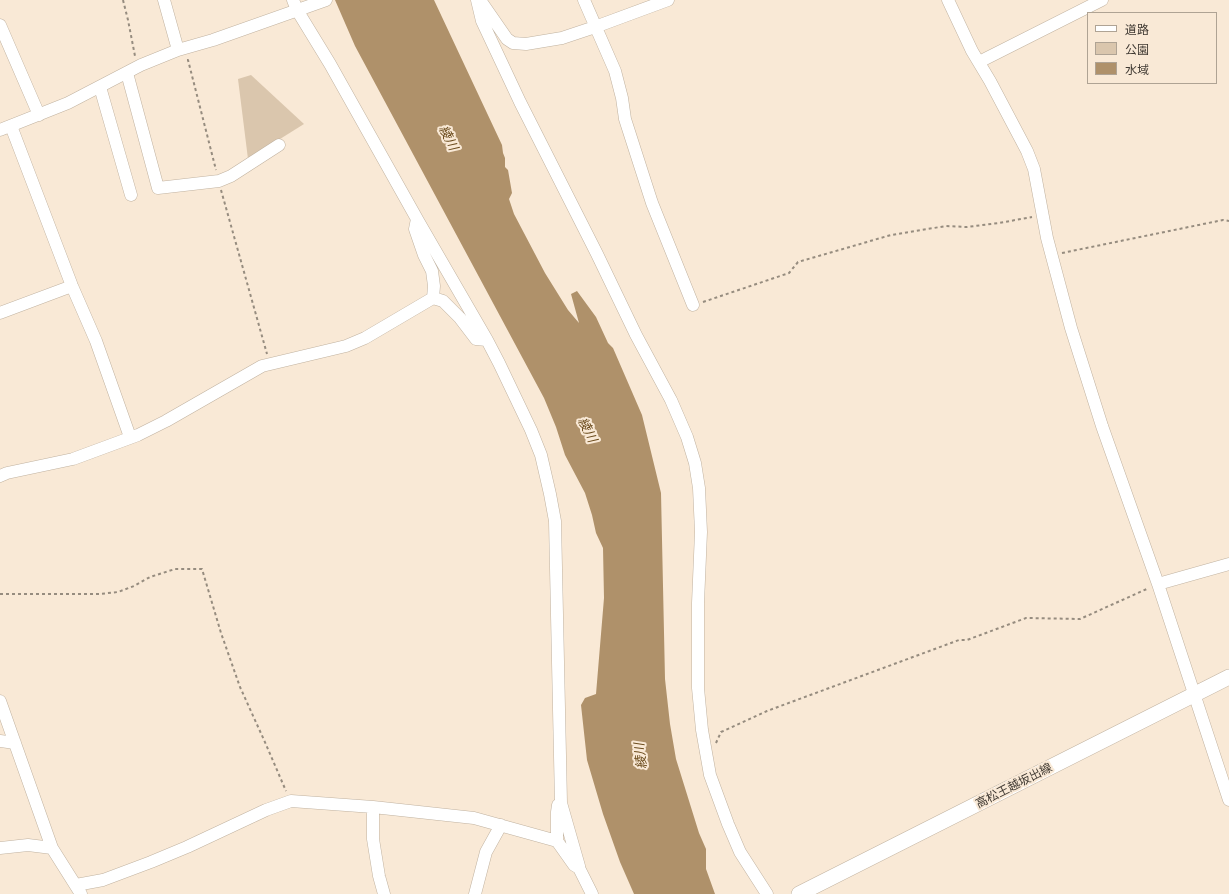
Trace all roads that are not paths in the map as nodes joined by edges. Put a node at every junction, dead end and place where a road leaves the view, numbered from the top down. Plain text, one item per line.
1 (164, 0) edge
2 (326, 0) edge
3 (476, 0) edge
4 (480, 0) edge
5 (584, 0) edge
6 (668, 0) edge
7 (948, 0) edge
8 (1102, 0) edge
9 (298, 6) edge
10 (0, 25) edge
11 (595, 27) junction
12 (179, 55) junction
13 (979, 62) junction
14 (132, 70) junction
15 (100, 86) junction
16 (39, 115) junction
17 (5, 128) edge
18 (279, 145) dead end
19 (131, 195) dead end
20 (417, 219) junction
21 (72, 286) junction
22 (433, 298) junction
23 (693, 305) road end
24 (0, 312) edge
25 (487, 340) junction
26 (130, 438) junction
27 (0, 476) edge
28 (1229, 564) edge
29 (1158, 584) junction
30 (1229, 677) edge
31 (1194, 695) junction
32 (0, 701) edge
33 (0, 741) edge
34 (15, 743) junction
35 (1229, 800) edge
36 (561, 803) junction
37 (373, 807) junction
38 (501, 825) junction
39 (557, 841) junction
40 (0, 848) edge
41 (52, 848) junction
42 (579, 868) junction
43 (78, 890) edge
44 (384, 894) edge
45 (475, 894) edge
46 (592, 894) edge
47 (767, 894) edge
48 (799, 894) edge

1 - 12 street
2 - 9 street
3 - 47 street
4 - 11 street
5 - 11 street
6 - 11 street
7 - 13 street
8 - 13 street
9 - 12 street
9 - 20 street
10 - 16 street
11 - 23 street
12 - 14 street
13 - 29 street
14 - 15 street
14 - 18 street
15 - 16 street
15 - 19 street
16 - 17 street
17 - 21 street
20 - 22 street
20 - 25 street
21 - 24 street
21 - 26 street
22 - 25 street
22 - 26 street
25 - 36 street
26 - 27 street
28 - 29 street
29 - 31 street
30 - 31 main road, 高松王越坂出線
31 - 35 street
31 - 48 main road, 高松王越坂出線
32 - 34 street
33 - 34 street
34 - 41 street
36 - 39 street
36 - 42 street
37 - 38 street
37 - 43 street
37 - 44 street
38 - 39 street
38 - 45 street
39 - 42 street
40 - 41 street
41 - 43 street
42 - 46 street

